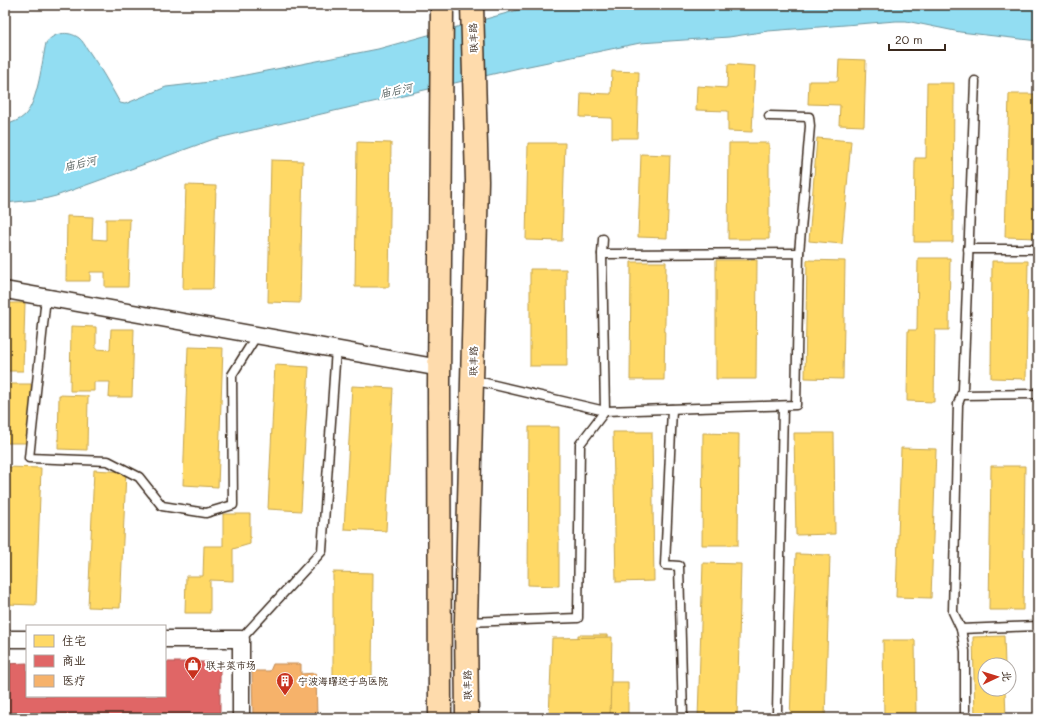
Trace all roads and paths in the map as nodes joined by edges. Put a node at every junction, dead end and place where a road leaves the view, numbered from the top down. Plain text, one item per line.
1 (442, 5) edge
2 (472, 5) edge
3 (975, 81) dead end
4 (769, 116) dead end
5 (603, 239) dead end
6 (968, 249) junction
7 (1038, 249) edge
8 (799, 253) junction
9 (602, 254) junction
10 (5, 290) edge
11 (46, 297) junction
12 (256, 335) junction
13 (336, 349) junction
14 (440, 368) junction
15 (472, 380) junction
16 (1038, 394) edge
17 (961, 395) junction
18 (783, 406) junction
19 (672, 409) junction
20 (605, 411) junction
21 (466, 622) junction
22 (1038, 626) edge
23 (961, 628) junction
24 (5, 639) edge
25 (26, 639) edge
26 (166, 639) edge
27 (241, 639) junction
28 (777, 712) dead end
29 (683, 717) edge
30 (241, 718) edge
31 (440, 718) edge
32 (468, 718) edge
33 (965, 718) edge

1 - 14 main road
2 - 15 main road, 联丰路
3 - 6 lane
4 - 8 lane
5 - 9 lane
6 - 7 lane
6 - 17 lane
8 - 9 lane
8 - 18 lane
9 - 20 lane
10 - 11 street
11 - 12 street
11 - 12 lane
12 - 13 street
13 - 14 street
13 - 27 lane
14 - 31 main road
15 - 20 lane
15 - 21 main road, 联丰路
16 - 17 lane
17 - 23 lane
18 - 19 lane
18 - 28 lane
19 - 20 lane
19 - 29 lane
20 - 21 lane
21 - 32 main road, 联丰路
22 - 23 lane
23 - 33 lane
24 - 25 street
26 - 27 street
27 - 30 street

